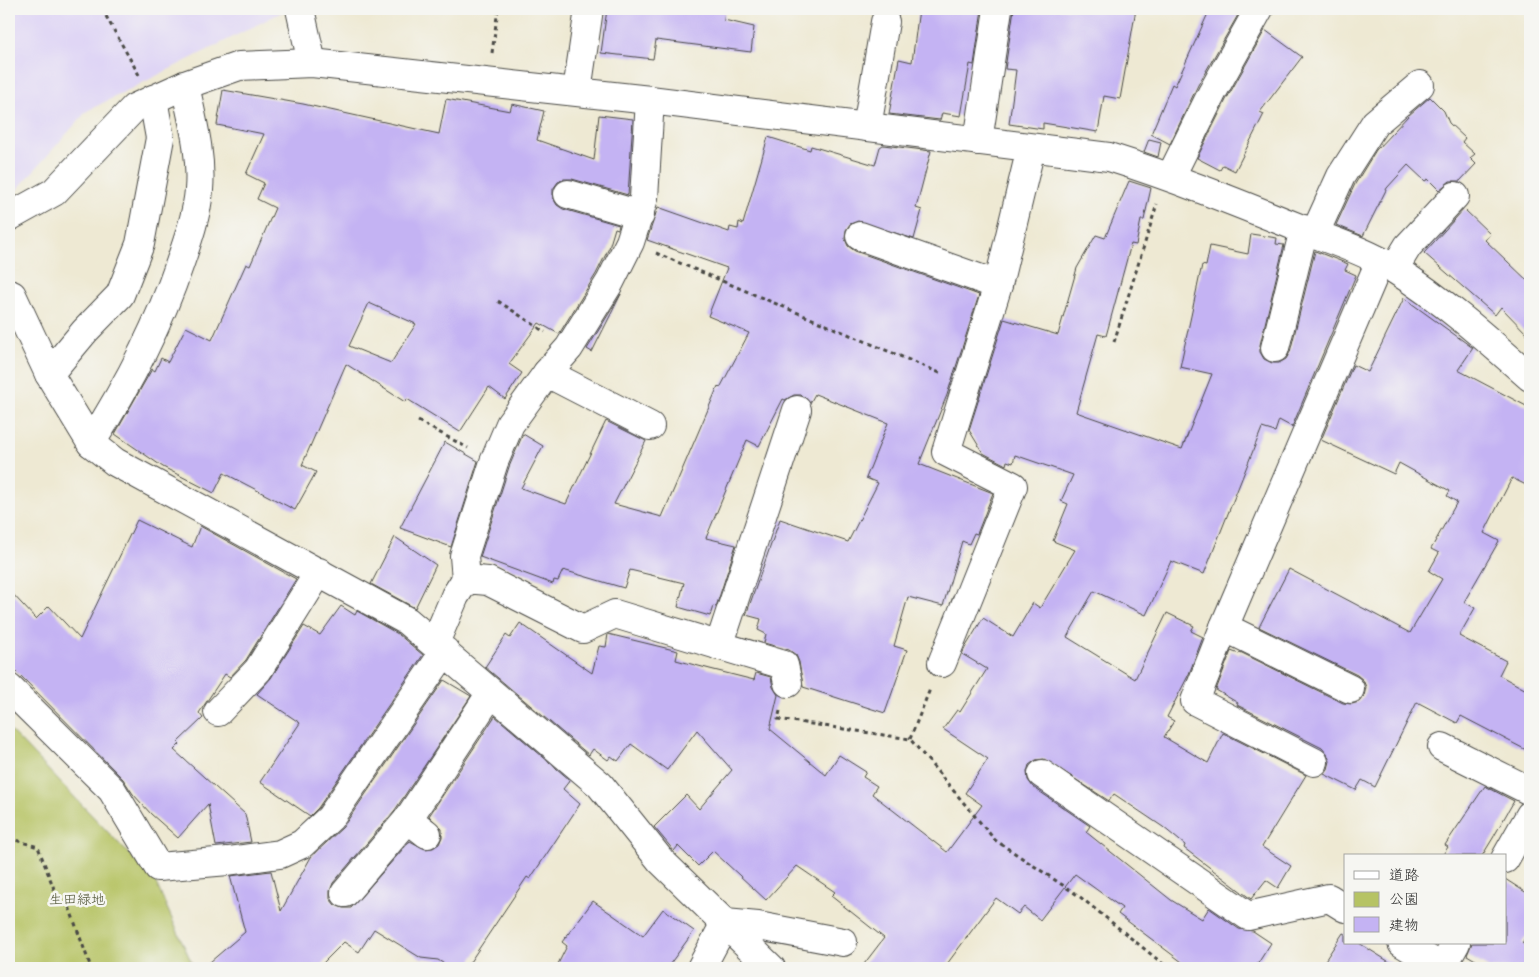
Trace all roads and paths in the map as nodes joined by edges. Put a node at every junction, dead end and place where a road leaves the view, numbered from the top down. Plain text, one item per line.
1 (102, 9) edge
2 (300, 9) edge
3 (498, 9) edge
4 (588, 9) edge
5 (998, 9) edge
6 (1259, 9) edge
7 (885, 22) dead end
8 (312, 63) junction
9 (488, 82) junction
10 (185, 85) junction
11 (1420, 85) dead end
12 (577, 91) junction
13 (153, 99) junction
14 (650, 100) junction
15 (867, 127) junction
16 (978, 140) junction
17 (1031, 148) junction
18 (1169, 175) junction
19 (568, 194) dead end
20 (1455, 196) dead end
21 (640, 215) junction
22 (9, 217) edge
23 (1309, 231) junction
24 (860, 236) dead end
25 (630, 242) junction
26 (1387, 265) junction
27 (998, 285) junction
28 (9, 294) edge
29 (498, 301) dead end
30 (1114, 342) dead end
31 (569, 348) junction
32 (1275, 348) dead end
33 (547, 373) junction
34 (49, 374) junction
35 (1530, 376) edge
36 (966, 384) junction
37 (797, 410) dead end
38 (418, 421) dead end
39 (650, 426) dead end
40 (91, 442) junction
41 (494, 462) junction
42 (319, 572) junction
43 (466, 579) junction
44 (1224, 627) junction
45 (719, 646) junction
46 (440, 647) junction
47 (942, 663) dead end
48 (786, 674) dead end
49 (9, 688) edge
50 (1350, 689) dead end
51 (491, 693) junction
52 (218, 712) dead end
53 (919, 715) dead end
54 (778, 719) dead end
55 (910, 739) junction
56 (1442, 748) dead end
57 (1314, 762) dead end
58 (1042, 774) dead end
59 (1530, 791) edge
60 (1530, 816) edge
61 (9, 838) edge
62 (1506, 857) edge
63 (345, 893) dead end
64 (1344, 907) edge
65 (725, 924) junction
66 (843, 942) dead end
67 (1404, 944) edge
68 (1455, 944) edge
69 (92, 968) edge
70 (701, 968) edge
71 (771, 968) edge
72 (1168, 968) edge
73 (1442, 968) edge

1 - 13 path
2 - 8 street
3 - 9 path
4 - 12 street
5 - 16 street
6 - 18 street
7 - 15 street
8 - 9 street
8 - 10 street
9 - 12 street
10 - 13 street
10 - 40 street
11 - 23 street
12 - 14 street
13 - 22 street
13 - 34 street
14 - 15 street
14 - 21 street
15 - 16 street
16 - 17 street
17 - 18 street
17 - 27 street
18 - 23 street
18 - 30 path
19 - 21 street
20 - 26 street
21 - 25 street
23 - 26 street
23 - 32 street
24 - 27 street
25 - 31 street
25 - 36 path
26 - 35 street
26 - 44 street
27 - 36 street
28 - 34 street
29 - 31 path
31 - 33 street
33 - 39 street
33 - 41 street
34 - 40 street
36 - 47 street
37 - 45 street
38 - 41 path
40 - 42 street
41 - 43 street
42 - 46 street
42 - 52 street
43 - 45 street
43 - 46 street
44 - 50 street
44 - 57 street
45 - 48 street
46 - 49 street
46 - 51 street
51 - 63 street
51 - 65 street
53 - 55 path
54 - 55 path
55 - 72 path
56 - 59 street
58 - 64 street
60 - 62 street
61 - 69 path
65 - 66 street
65 - 70 street
65 - 71 street
67 - 73 street
68 - 73 street

